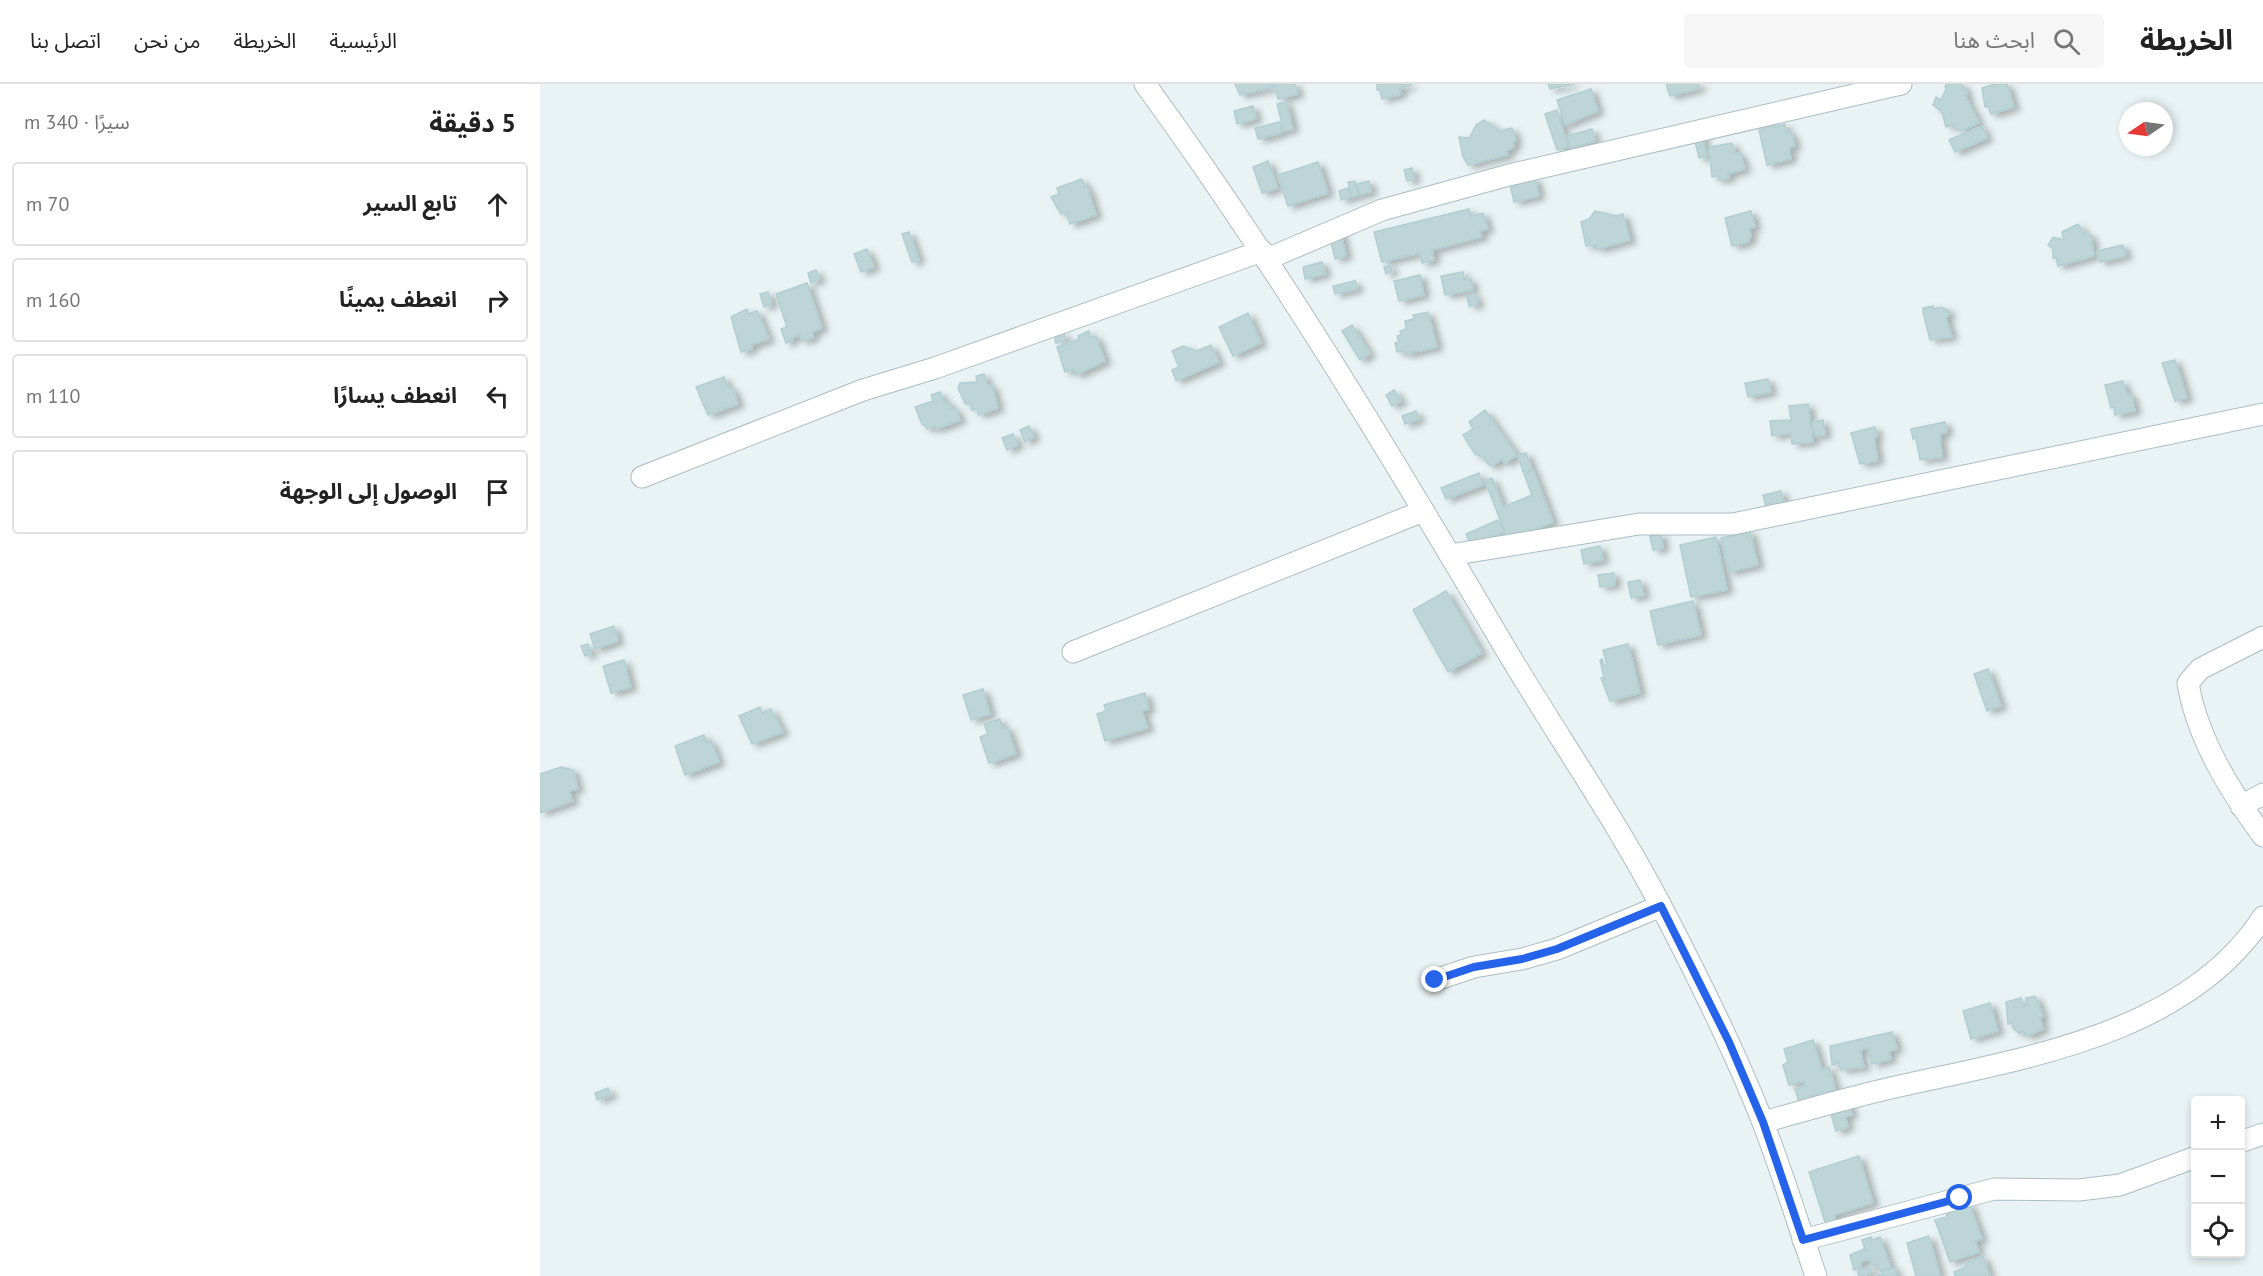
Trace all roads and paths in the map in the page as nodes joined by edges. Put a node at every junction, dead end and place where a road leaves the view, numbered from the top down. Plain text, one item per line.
1 (1145, 84) edge
2 (1901, 84) edge
3 (1264, 255) junction
4 (2263, 414) edge
5 (642, 477) dead end
6 (1423, 511) junction
7 (1450, 555) junction
8 (2263, 638) edge
9 (1073, 652) dead end
10 (2263, 794) edge
11 (2241, 806) junction
12 (2263, 836) edge
13 (1661, 906) junction
14 (2263, 917) edge
15 (1435, 980) dead end
16 (1763, 1122) junction
17 (2263, 1134) edge
18 (2245, 1141) edge
19 (2191, 1159) edge
20 (1803, 1240) junction
21 (1816, 1276) edge

1 - 3 street
2 - 3 street
3 - 5 street
3 - 6 street
4 - 7 street
6 - 7 street
6 - 9 street
7 - 13 street
8 - 11 street
10 - 11 street
11 - 12 street
13 - 15 street
13 - 16 street
14 - 16 street
16 - 20 street
17 - 18 street
19 - 20 street
20 - 21 street

